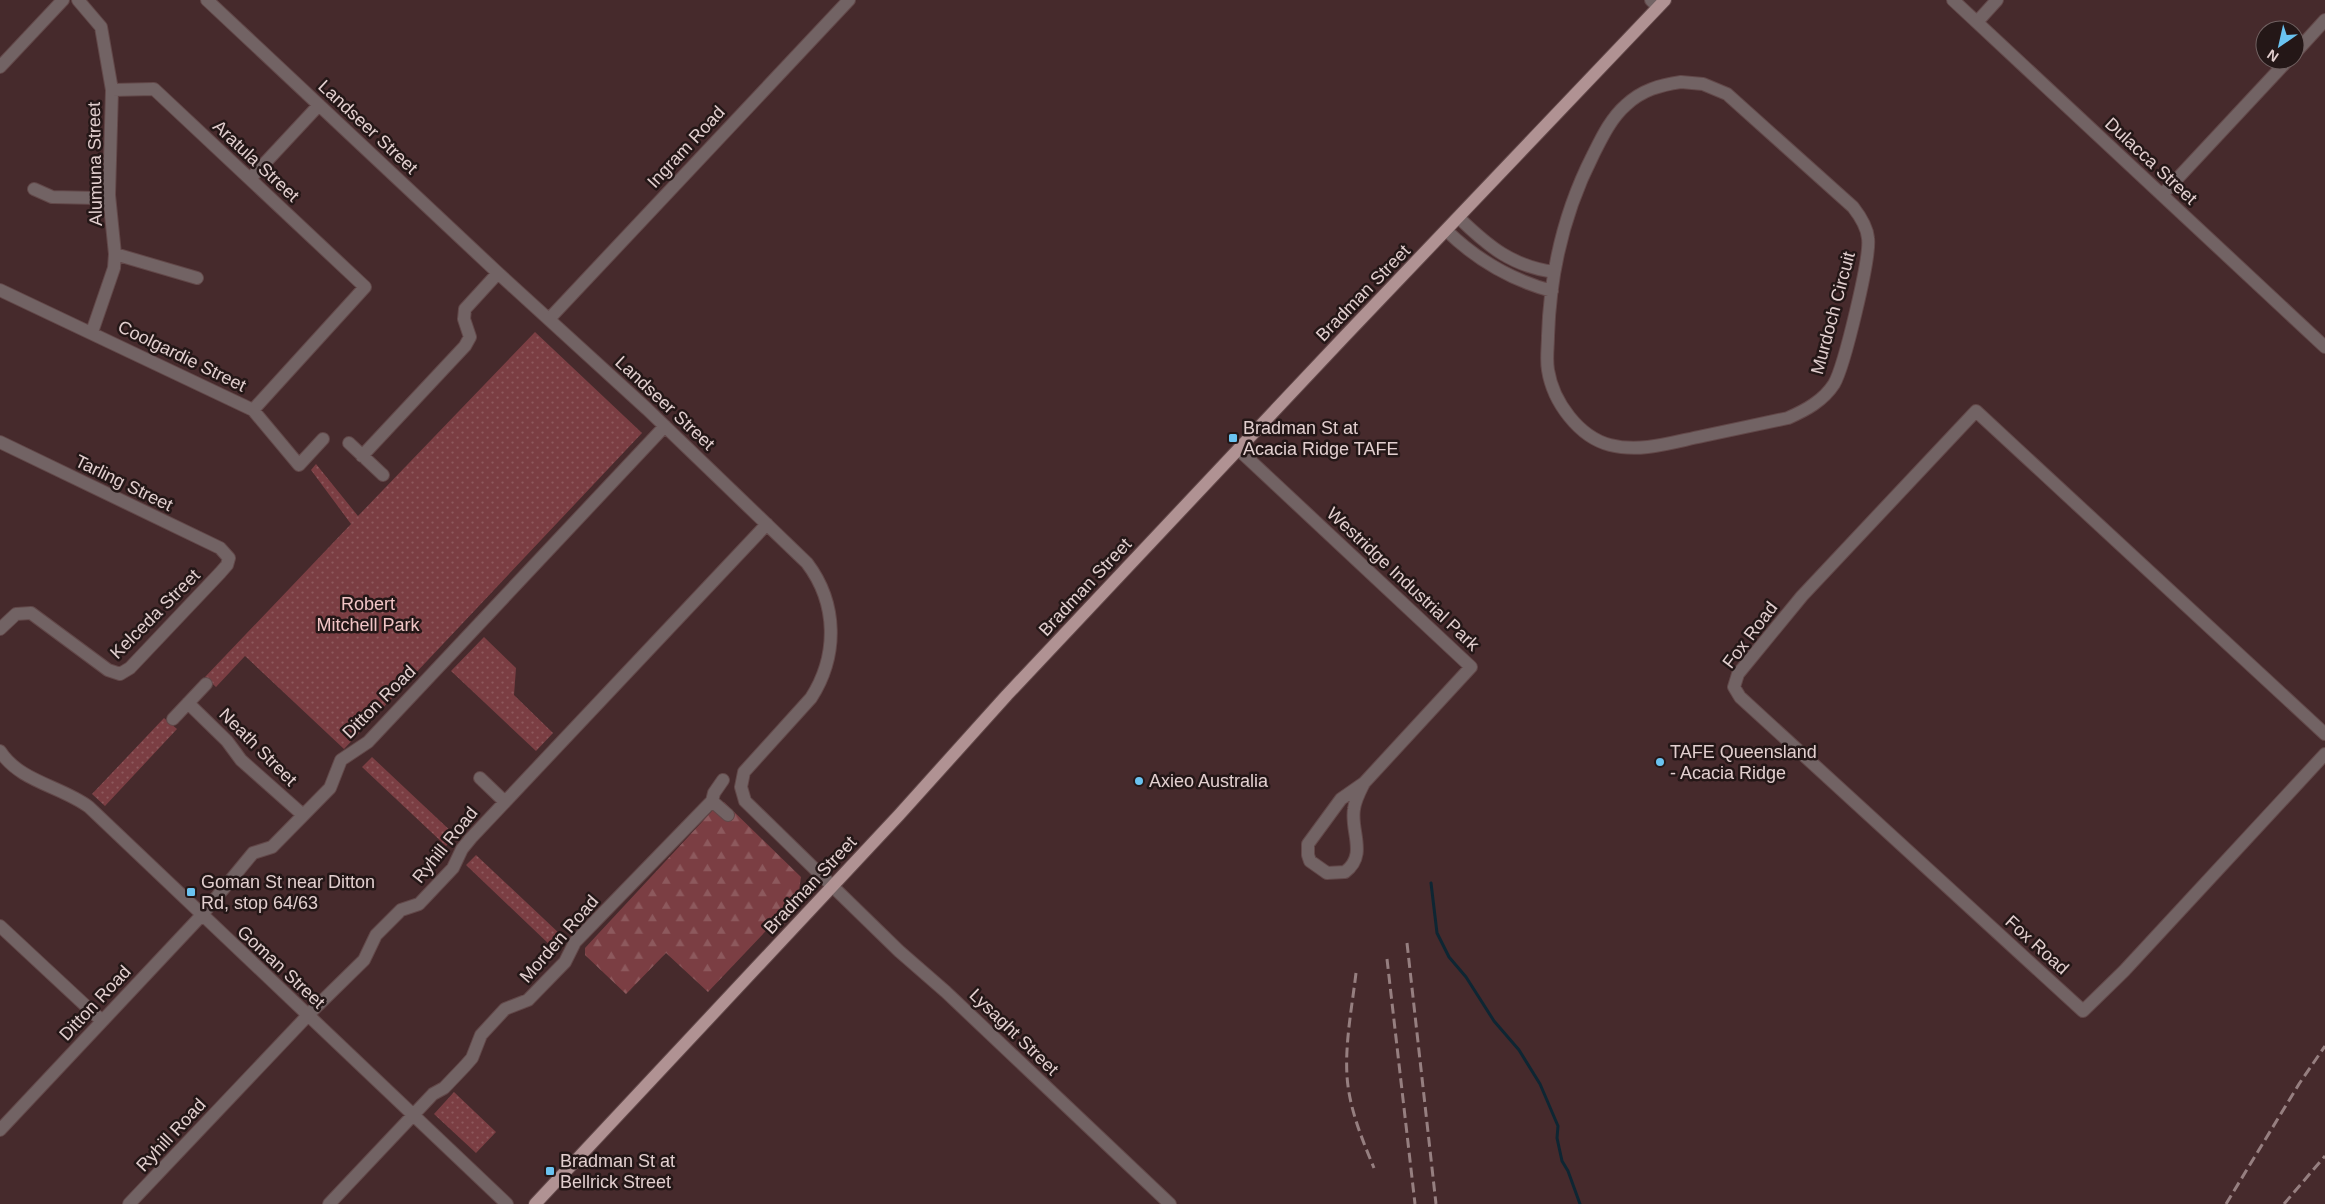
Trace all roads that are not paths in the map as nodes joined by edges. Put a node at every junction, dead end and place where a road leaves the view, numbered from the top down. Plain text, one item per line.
1 (63, 0) edge
2 (78, 0) edge
3 (207, 0) edge
4 (849, 0) edge
5 (1954, 0) edge
6 (1997, 0) edge
7 (1658, 2) edge
8 (2325, 20) edge
9 (1977, 22) junction
10 (2305, 42) edge
11 (0, 67) edge
12 (2279, 70) edge
13 (112, 90) junction
14 (319, 104) junction
15 (250, 179) junction
16 (34, 189) dead end
17 (109, 195) junction
18 (2162, 195) junction
19 (1459, 218) junction
20 (1447, 231) junction
21 (115, 254) junction
22 (1554, 272) junction
23 (498, 273) junction
24 (197, 278) dead end
25 (0, 290) edge
26 (1552, 291) junction
27 (549, 319) junction
28 (92, 332) junction
29 (2325, 347) edge
30 (253, 410) junction
31 (665, 426) junction
32 (323, 439) dead end
33 (0, 442) edge
34 (349, 443) dead end
35 (1239, 450) junction
36 (362, 456) junction
37 (383, 475) dead end
38 (767, 524) junction
39 (229, 558) joint
40 (0, 629) edge
41 (206, 684) dead end
42 (188, 703) junction
43 (173, 719) dead end
44 (2325, 734) edge
45 (0, 751) edge
46 (2325, 754) edge
47 (480, 778) dead end
48 (723, 780) dead end
49 (1364, 783) junction
50 (712, 801) junction
51 (505, 802) junction
52 (303, 815) junction
53 (728, 815) dead end
54 (832, 886) junction
55 (201, 916) junction
56 (0, 926) edge
57 (308, 1015) junction
58 (102, 1021) junction
59 (413, 1115) junction
60 (1, 1127) edge
61 (129, 1204) edge
62 (329, 1204) edge
63 (508, 1204) edge
64 (535, 1204) edge
65 (1170, 1204) edge

1 - 11 street
2 - 13 street, Alumuna Street
3 - 14 street, Landseer Street
4 - 27 street, Ingram Road
5 - 9 street, Dulacca Street
6 - 9 street
7 - 19 main road, Bradman Street
8 - 10 street
9 - 18 street, Dulacca Street
12 - 18 street
13 - 15 street, Aratula Street
13 - 17 street, Alumuna Street
14 - 15 street
14 - 23 street, Landseer Street
15 - 30 street, Aratula Street
16 - 17 street
17 - 21 street, Alumuna Street
18 - 29 street, Dulacca Street
19 - 20 main road, Bradman Street
19 - 22 street
20 - 26 street
20 - 35 main road, Bradman Street
21 - 24 street
21 - 28 street, Alumuna Street
22 - 26 street, Murdoch Circuit
22 - 26 street, Murdoch Circuit
23 - 27 street, Landseer Street
23 - 36 street
25 - 28 street, Coolgardie Street
27 - 31 street, Landseer Street
28 - 30 street, Coolgardie Street
30 - 32 street, Coolgardie Street
31 - 38 street, Landseer Street
31 - 52 street, Ditton Road
33 - 39 street, Tarling Street
34 - 36 street
35 - 49 street, Westridge Industrial Park
35 - 54 main road, Bradman Street
36 - 37 street
38 - 51 street, Ryhill Road
38 - 54 street, Landseer Street
39 - 40 street, Kelceda Street
41 - 42 street
42 - 43 street
42 - 52 street, Neath Street
44 - 46 street, Fox Road
45 - 55 street, Goman Street
47 - 51 street
48 - 50 street, Morden Road
49 - 49 street, Westridge Industrial Park
50 - 53 street
50 - 59 street, Morden Road
51 - 57 street, Ryhill Road
52 - 55 street, Ditton Road
54 - 64 main road, Bradman Street
54 - 65 street, Lysaght Street
55 - 57 street, Goman Street
55 - 58 street, Ditton Road
56 - 58 street
57 - 59 street, Goman Street
57 - 61 street, Ryhill Road
58 - 60 street, Ditton Road
59 - 62 street, Morden Road
59 - 63 street, Goman Street

